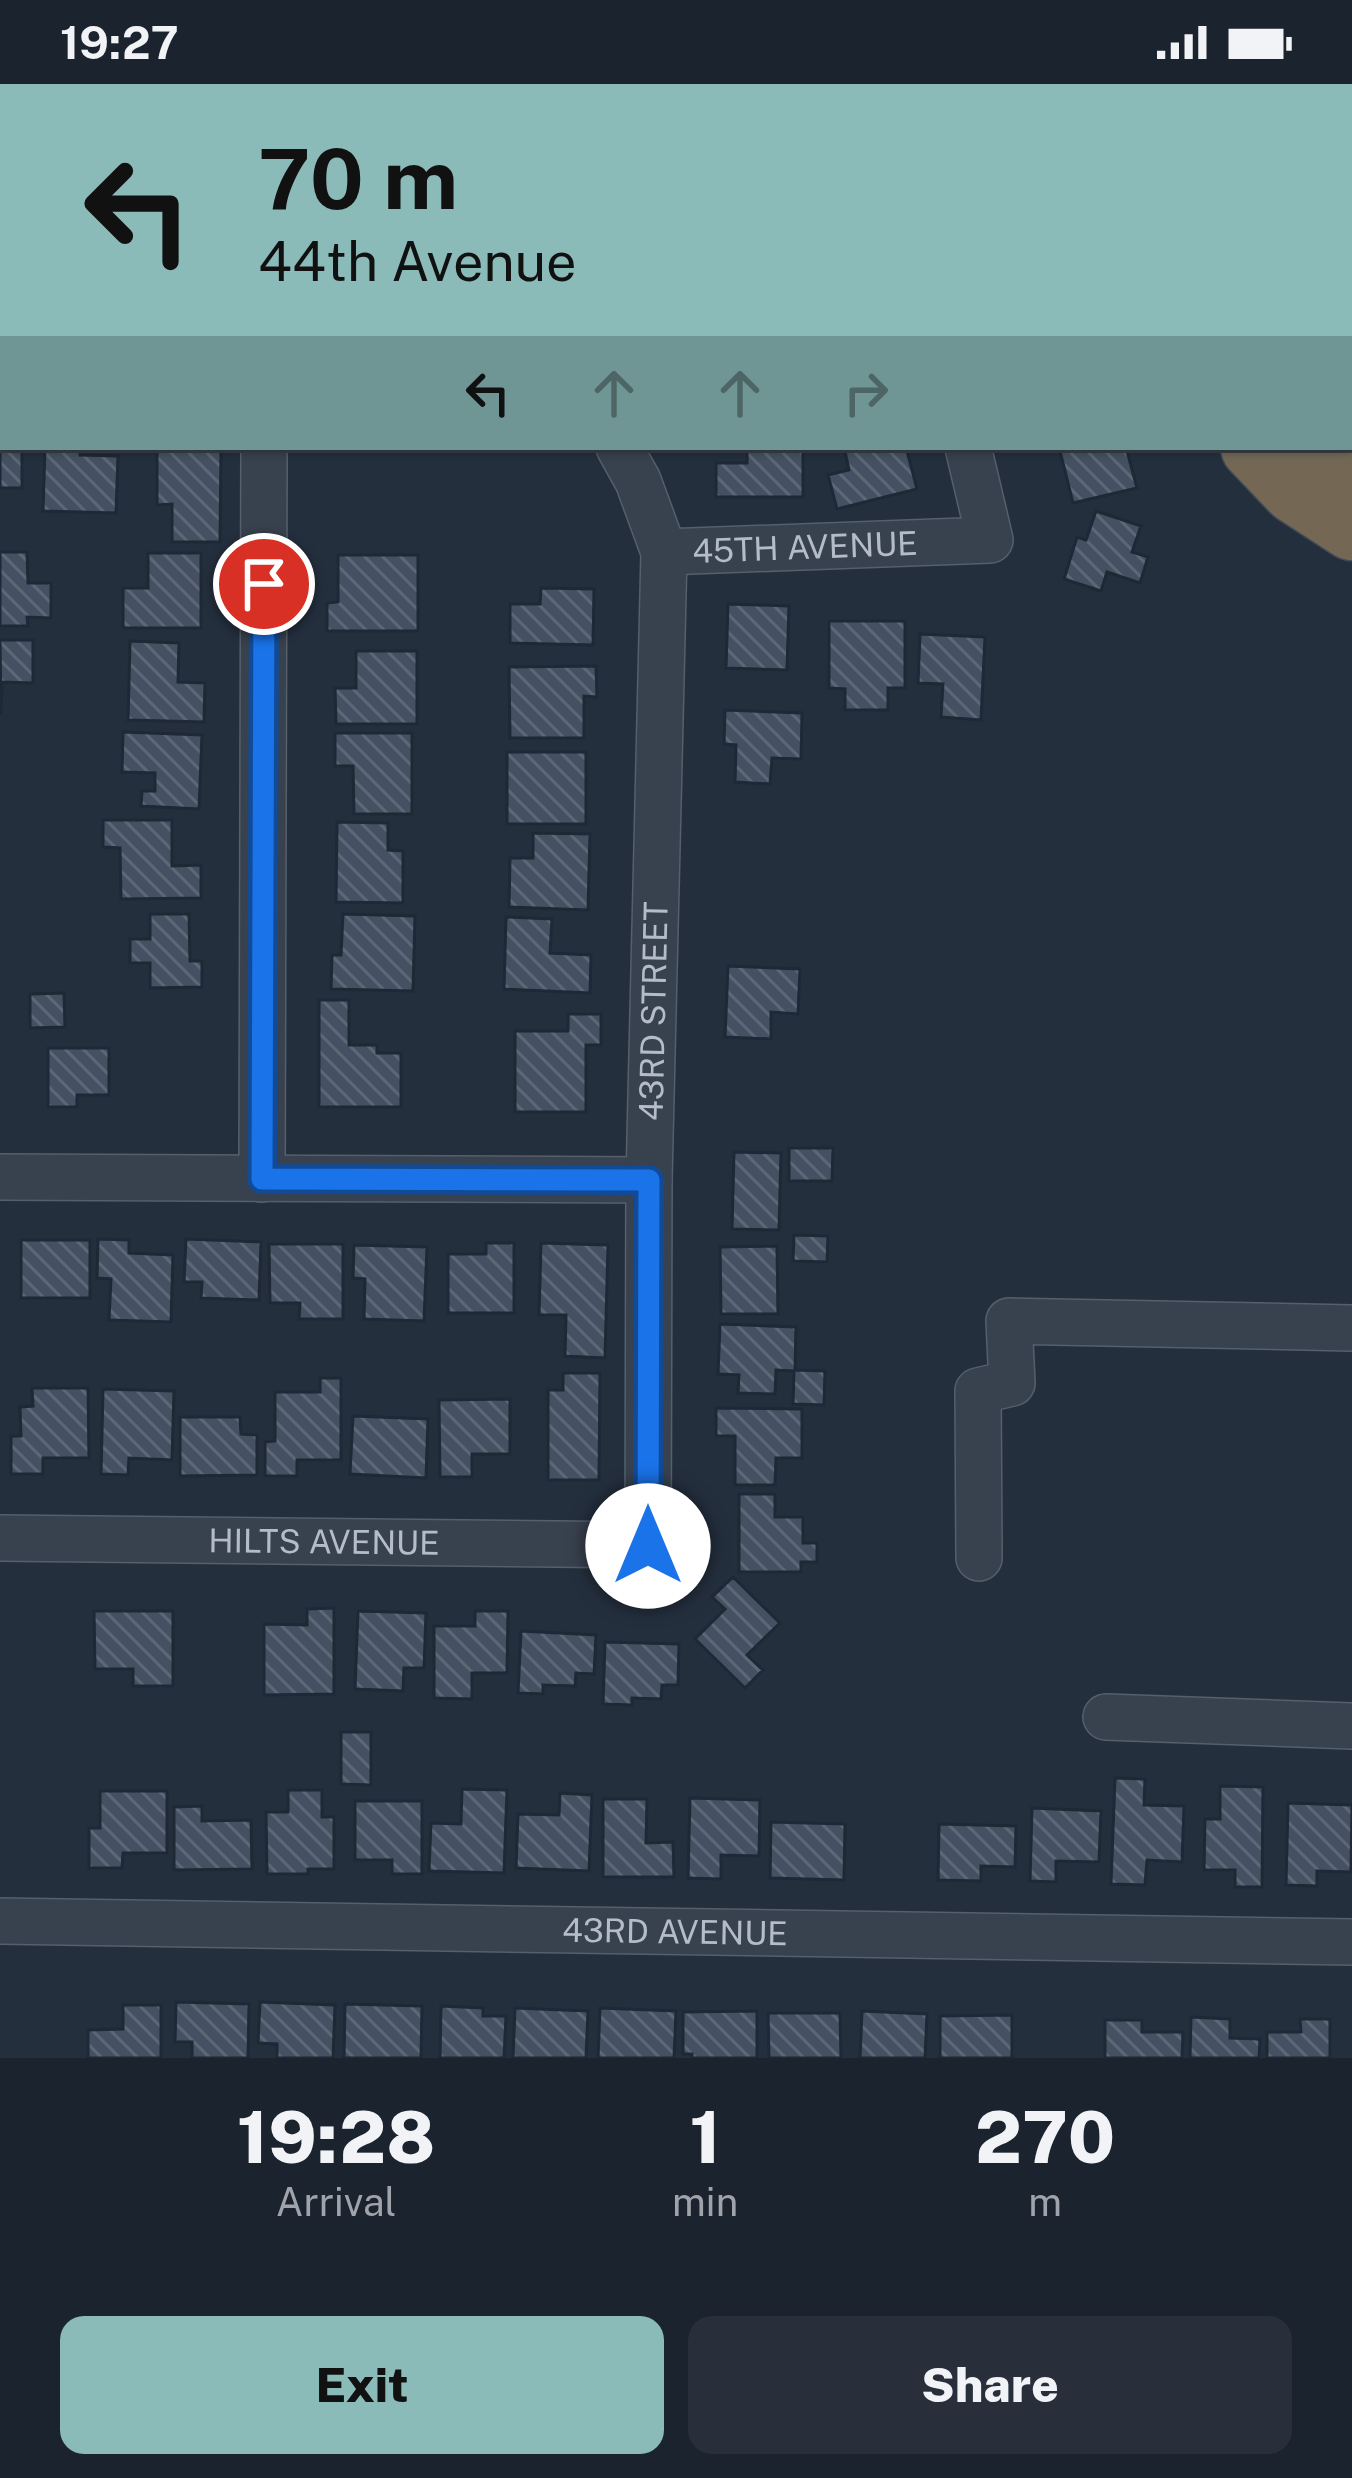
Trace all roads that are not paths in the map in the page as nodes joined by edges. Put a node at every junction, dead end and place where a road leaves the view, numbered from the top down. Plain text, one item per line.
1 (264, 450) edge
2 (621, 450) edge
3 (969, 450) edge
4 (1257, 450) edge
5 (1352, 526) edge
6 (664, 551) junction
7 (0, 1178) edge
8 (262, 1179) junction
9 (649, 1180) junction
10 (1352, 1328) edge
11 (0, 1538) edge
12 (648, 1546) joint
13 (979, 1558) dead end
14 (1106, 1717) dead end
15 (1352, 1726) edge
16 (0, 1922) edge
17 (1352, 1942) edge

1 - 8 street
2 - 6 street, 45TH AVENUE
3 - 6 street, 45TH AVENUE
4 - 5 highway
6 - 9 street, 43RD STREET
7 - 8 street
8 - 9 street
9 - 12 street, 43RD STREET
10 - 13 street
11 - 12 street, HILTS AVENUE
14 - 15 street
16 - 17 street, 43RD AVENUE

